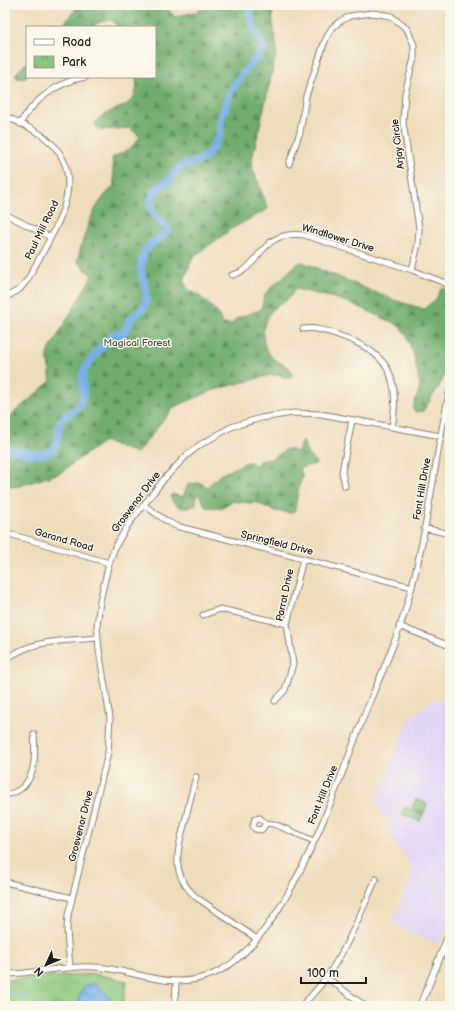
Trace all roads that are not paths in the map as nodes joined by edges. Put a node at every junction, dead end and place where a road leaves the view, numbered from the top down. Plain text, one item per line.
1 (82, 78) edge
2 (5, 116) edge
3 (20, 124) junction
4 (289, 164) dead end
5 (5, 214) edge
6 (50, 237) junction
7 (412, 270) junction
8 (232, 275) dead end
9 (450, 285) edge
10 (5, 298) edge
11 (303, 329) dead end
12 (450, 389) edge
13 (352, 420) junction
14 (392, 427) junction
15 (441, 436) junction
16 (344, 486) dead end
17 (144, 505) junction
18 (424, 528) junction
19 (450, 534) edge
20 (13, 535) dead end
21 (303, 559) junction
22 (109, 562) junction
23 (412, 587) junction
24 (203, 615) dead end
25 (287, 624) junction
26 (399, 626) junction
27 (98, 638) junction
28 (450, 646) edge
29 (5, 660) edge
30 (275, 701) dead end
31 (34, 734) dead end
32 (196, 777) dead end
33 (5, 795) edge
34 (265, 823) dead end
35 (314, 841) junction
36 (376, 879) dead end
37 (5, 882) edge
38 (72, 898) junction
39 (450, 932) edge
40 (257, 939) junction
41 (449, 939) edge
42 (70, 968) junction
43 (5, 974) edge
44 (327, 978) junction
45 (176, 982) junction
46 (175, 1006) edge
47 (301, 1006) edge
48 (365, 1006) edge
49 (420, 1006) edge

1 - 3 street
2 - 3 street, Paul Mill Road
3 - 6 street, Paul Mill Road
4 - 7 street, Arjay Circle
5 - 6 street
6 - 10 street, Paul Mill Road
7 - 8 street, Windflower Drive
7 - 9 street, Windflower Drive
11 - 14 street
12 - 15 street, Font Hill Drive
13 - 14 street, Grosvenor Drive
13 - 16 street
13 - 17 street, Grosvenor Drive
14 - 15 street, Grosvenor Drive
15 - 18 street, Font Hill Drive
17 - 21 street, Springfield Drive
17 - 22 street, Grosvenor Drive
18 - 19 street
18 - 23 street, Font Hill Drive
20 - 22 street, Garand Road
21 - 23 street, Springfield Drive
21 - 25 street, Parrot Drive
22 - 27 street, Grosvenor Drive
23 - 26 street, Font Hill Drive
24 - 25 street
25 - 30 street, Parrot Drive
26 - 28 street
26 - 35 street, Font Hill Drive
27 - 29 street
27 - 38 street, Grosvenor Drive
31 - 33 street
32 - 40 street
34 - 35 street
35 - 40 street, Font Hill Drive
36 - 44 street
37 - 38 street
38 - 42 street, Grosvenor Drive
39 - 41 street
40 - 45 street, Font Hill Drive
41 - 49 street
42 - 43 street, Font Hill Drive
42 - 45 street, Font Hill Drive
44 - 47 street
44 - 48 street
45 - 46 street

